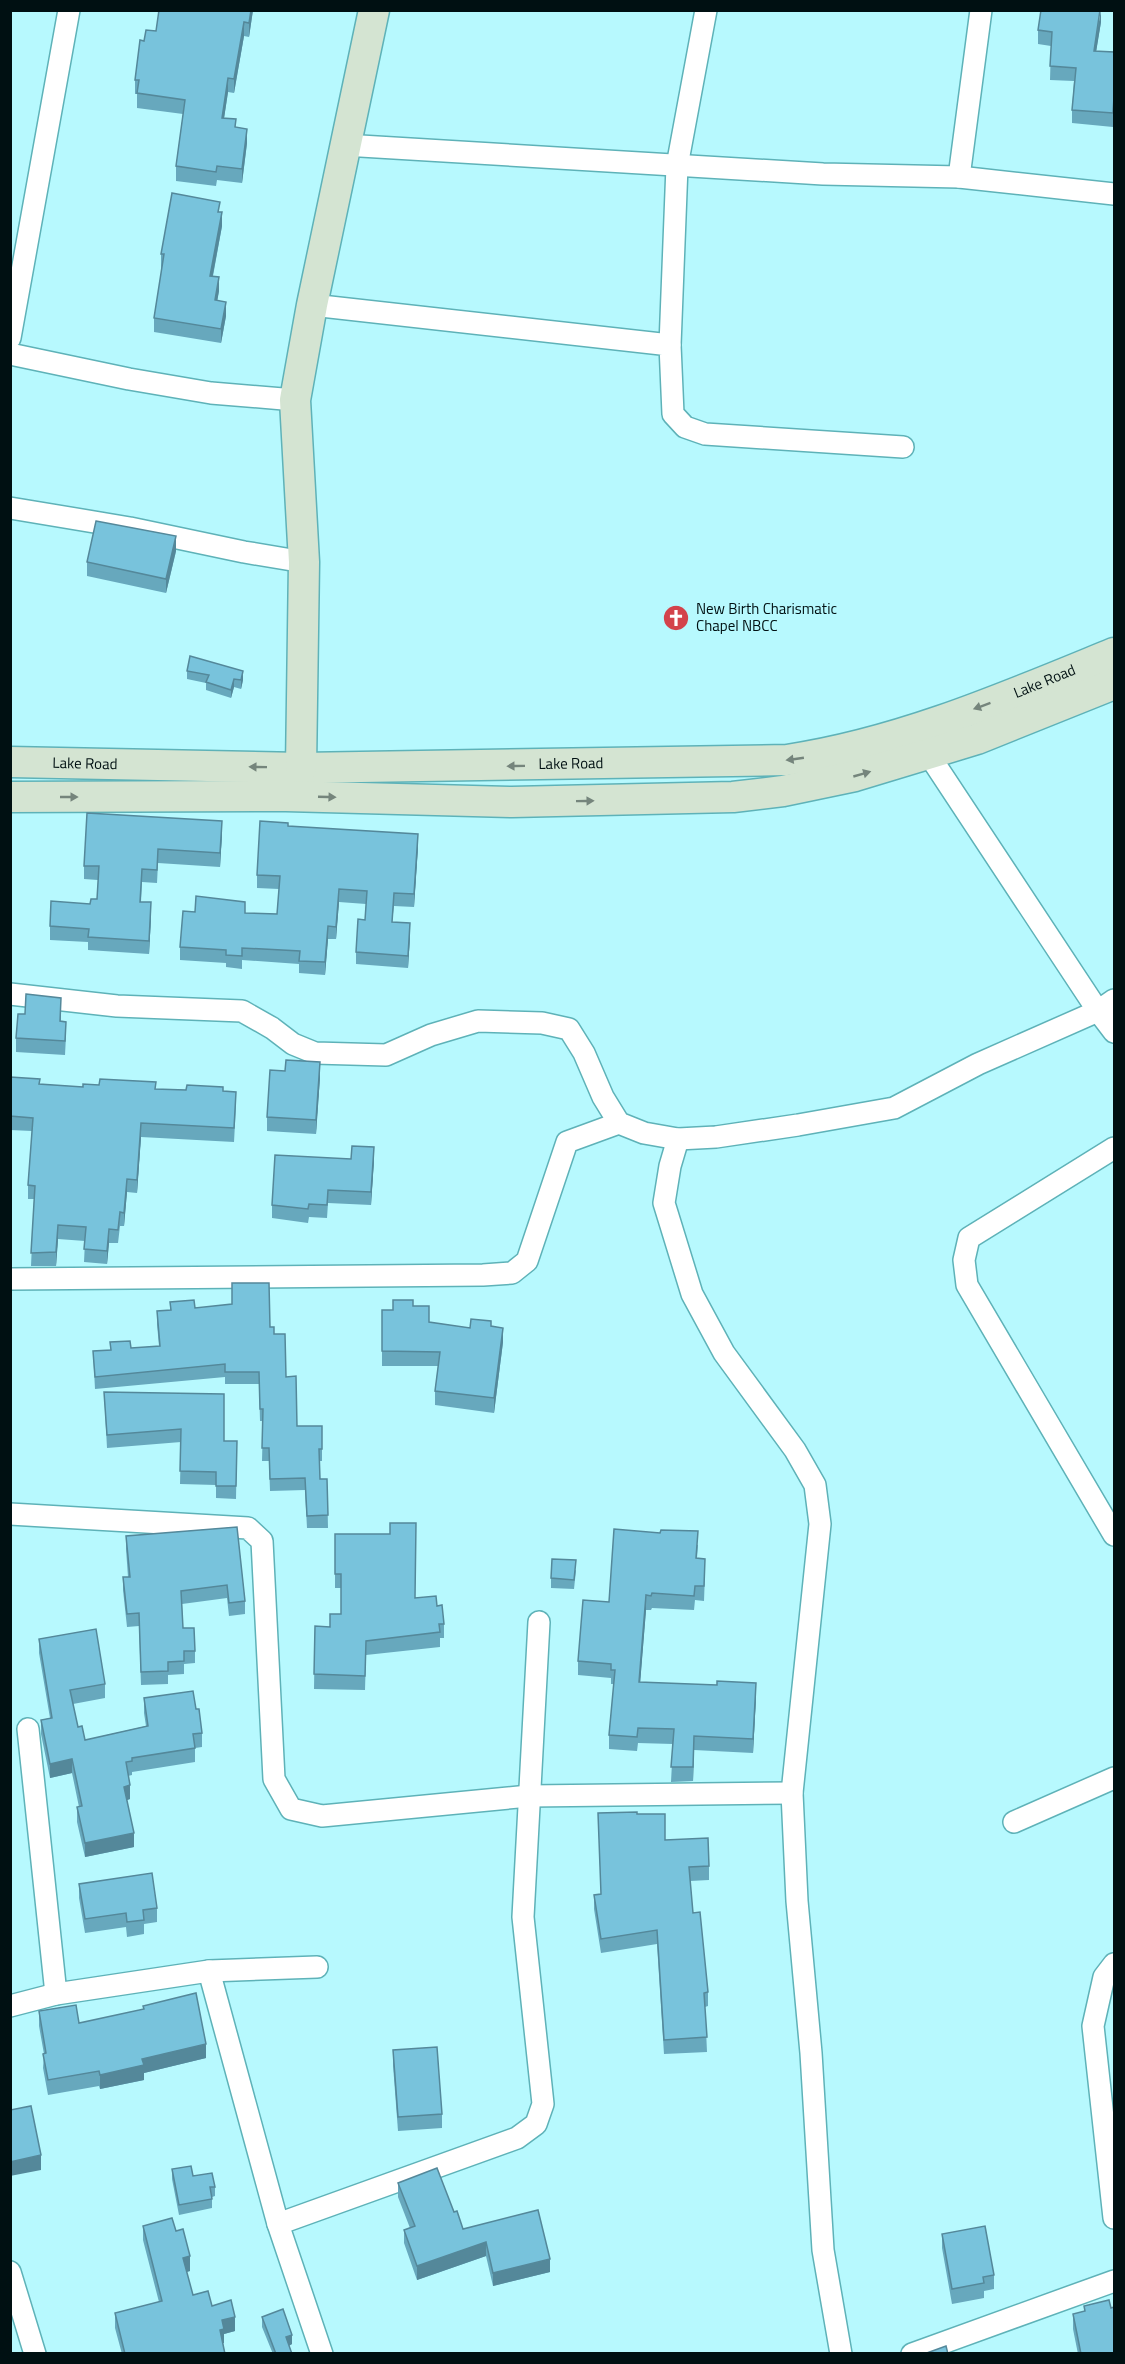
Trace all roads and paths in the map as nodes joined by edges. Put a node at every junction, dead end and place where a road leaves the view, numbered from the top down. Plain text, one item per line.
1 (69, 10) edge
2 (374, 10) edge
3 (706, 10) edge
4 (981, 10) edge
5 (344, 145) junction
6 (677, 166) junction
7 (959, 177) junction
8 (1114, 194) edge
9 (312, 305) junction
10 (10, 338) edge
11 (670, 345) junction
12 (10, 354) edge
13 (295, 400) junction
14 (903, 447) dead end
15 (10, 508) edge
16 (304, 562) junction
17 (1114, 653) edge
18 (1114, 684) edge
19 (920, 741) junction
20 (10, 762) edge
21 (301, 768) junction
22 (10, 797) edge
23 (10, 994) edge
24 (1106, 1006) edge
25 (1114, 1032) edge
26 (619, 1123) junction
27 (678, 1139) junction
28 (1114, 1148) edge
29 (10, 1279) edge
30 (10, 1514) edge
31 (1114, 1535) edge
32 (539, 1622) dead end
33 (28, 1729) dead end
34 (1114, 1778) edge
35 (792, 1793) junction
36 (529, 1796) junction
37 (1014, 1822) dead end
38 (1114, 1964) edge
39 (317, 1967) dead end
40 (209, 1971) junction
41 (56, 1994) junction
42 (10, 2006) edge
43 (1114, 2218) edge
44 (278, 2224) junction
45 (10, 2272) edge
46 (1114, 2281) edge
47 (914, 2353) edge
48 (35, 2354) edge
49 (322, 2354) edge
50 (841, 2354) edge

1 - 10 street
2 - 5 main road
3 - 6 street
4 - 7 street
5 - 6 street
5 - 9 main road
6 - 7 street
6 - 11 street
7 - 8 street
9 - 11 street
9 - 13 main road
11 - 14 street
12 - 13 street
13 - 16 main road
15 - 16 street
16 - 21 main road
17 -> 19 main road, Lake Road
18 - 19 main road, Lake Road
19 -> 21 main road, Lake Road
22 -> 19 main road, Lake Road
19 - 24 street
21 -> 20 main road, Lake Road
23 - 26 street
24 - 25 street
24 - 27 street
26 - 27 street
26 - 29 street
27 - 35 street
28 - 31 street
30 - 36 street
32 - 36 street
33 - 41 street
34 - 37 street
35 - 36 street
35 - 50 street
36 - 44 street
38 - 43 street
39 - 40 street
40 - 41 street
40 - 44 street
41 - 42 street
44 - 49 street
45 - 48 street
46 - 47 street

